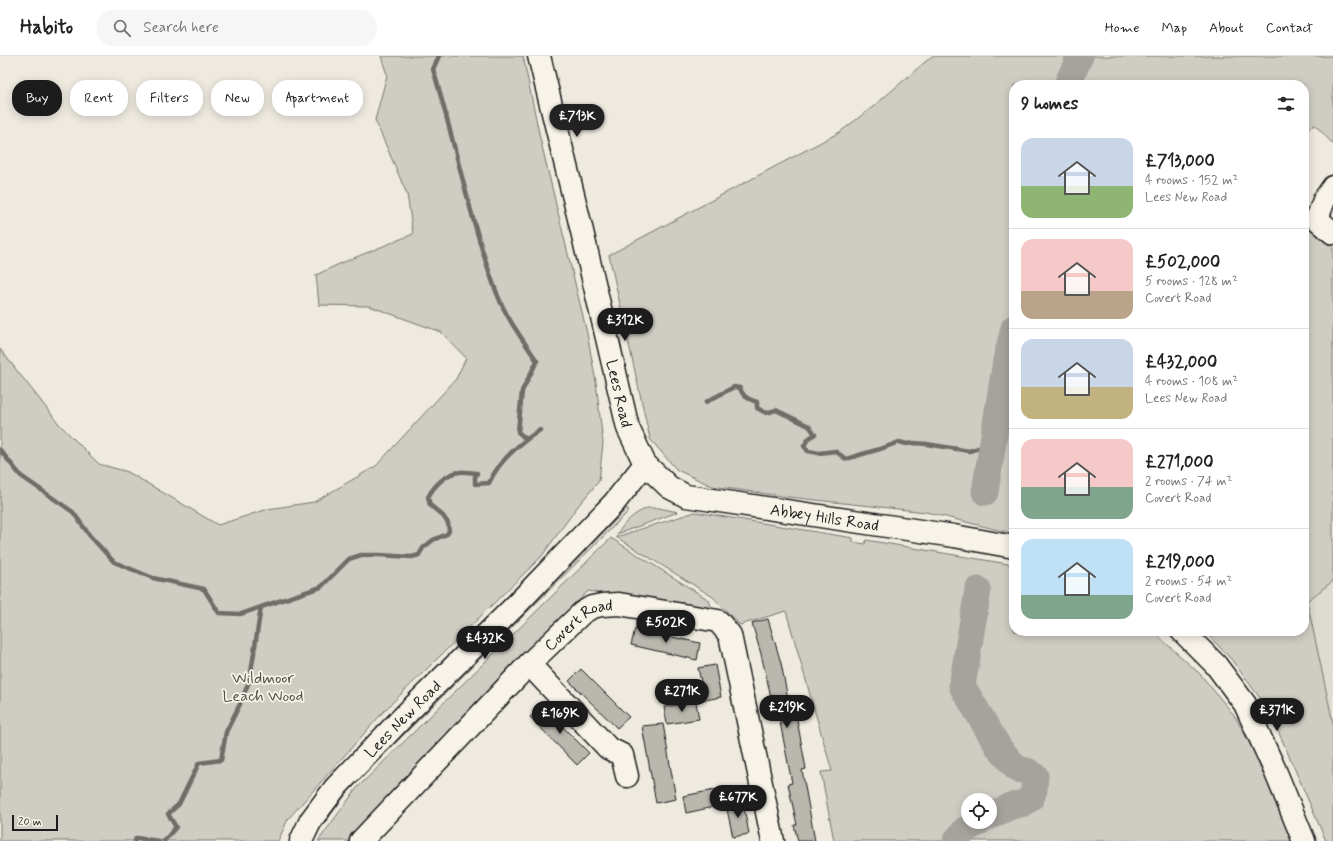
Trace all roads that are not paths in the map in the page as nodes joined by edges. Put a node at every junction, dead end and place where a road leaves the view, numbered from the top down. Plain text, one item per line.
1 (539, 56) edge
2 (1333, 186) edge
3 (1333, 233) edge
4 (644, 464) junction
5 (1009, 546) edge
6 (1188, 636) edge
7 (529, 664) junction
8 (627, 776) dead end
9 (301, 841) edge
10 (361, 841) edge
11 (773, 841) edge
12 (1304, 841) edge

1 - 4 street, Lees Road
2 - 3 street
4 - 5 street, Abbey Hills Road
4 - 9 street, Lees New Road
6 - 12 street
7 - 8 street, Covert Road
7 - 10 street, Covert Road
7 - 11 street, Covert Road

